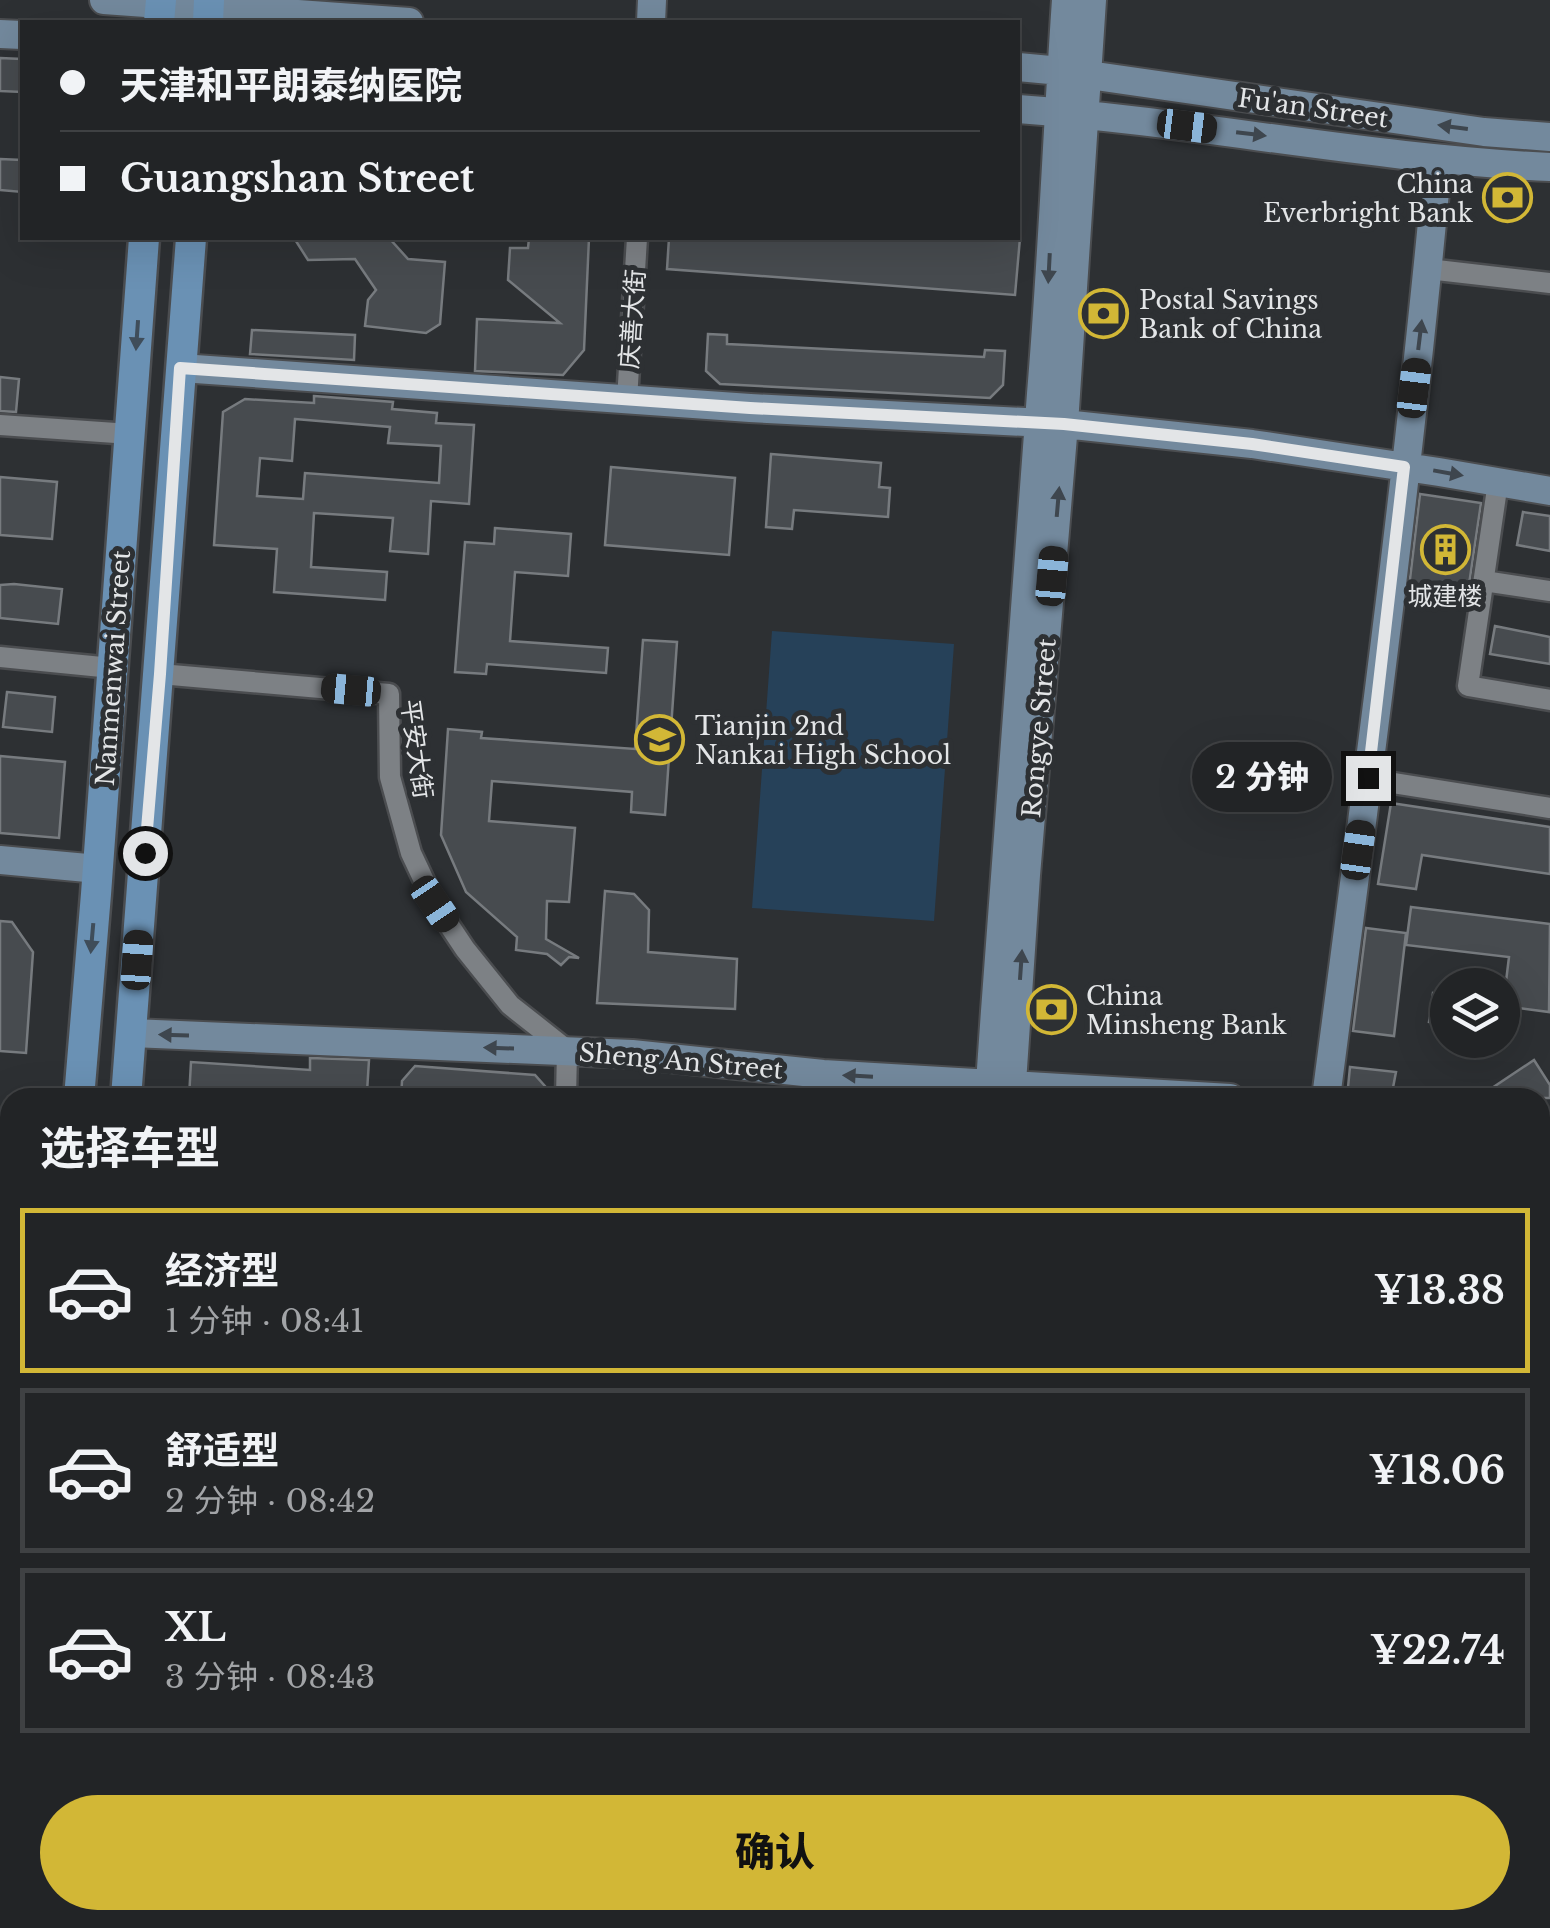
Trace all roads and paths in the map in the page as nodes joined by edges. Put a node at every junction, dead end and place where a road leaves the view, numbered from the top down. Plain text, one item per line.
1 (104, 0) edge
2 (1079, 3) edge
3 (160, 9) edge
4 (207, 14) edge
5 (382, 20) edge
6 (1020, 68) edge
7 (1153, 85) junction
8 (1078, 94) junction
9 (1020, 108) edge
10 (1154, 123) junction
11 (1550, 137) edge
12 (1438, 160) junction
13 (1550, 167) edge
14 (1067, 171) junction
15 (144, 240) edge
16 (191, 240) edge
17 (637, 240) edge
18 (1428, 268) junction
19 (1550, 284) edge
20 (180, 368) junction
21 (627, 400) junction
22 (1051, 423) junction
23 (0, 424) edge
24 (130, 434) junction
25 (1404, 467) junction
26 (1498, 482) junction
27 (1550, 491) edge
28 (1484, 581) junction
29 (1550, 591) edge
30 (0, 657) edge
31 (112, 668) junction
32 (160, 674) junction
33 (1550, 700) edge
34 (1368, 778) junction
35 (1550, 808) edge
36 (0, 860) edge
37 (98, 869) junction
38 (132, 1033) junction
39 (567, 1050) junction
40 (80, 1088) edge
41 (127, 1088) edge
42 (566, 1088) edge
43 (970, 1088) edge
44 (1001, 1088) edge
45 (1327, 1088) edge

1 - 3 street
2 - 7 street
2 - 8 street, Rongye Street
3 - 4 street
4 - 5 street
6 - 8 street, Fu'an Street
7 - 8 street, Fu'an Street
11 -> 7 street, Fu'an Street
8 - 9 street, Fu'an Street
8 - 10 street, Fu'an Street
8 - 14 street, Rongye Street
10 -> 12 street, Fu'an Street
10 - 14 street
12 - 13 street, Fu'an Street
12 - 18 street
14 - 22 street, Rongye Street
15 -> 24 main road, Nanmenwai Street
16 - 20 main road, Nanmenwai Street
17 - 21 street, 庆善大街
18 - 19 street
25 -> 18 street
20 - 21 street
20 - 32 main road, Nanmenwai Street
21 - 22 street
22 - 25 street
22 - 44 street, Rongye Street
23 - 24 street
24 - 31 main road, Nanmenwai Street
25 -> 26 street
25 - 34 street
26 - 27 street
26 - 28 street
28 - 29 street
28 - 33 street
30 - 31 street
31 - 37 main road, Nanmenwai Street
32 - 38 main road, Nanmenwai Street
32 - 39 street, 平安大街
34 - 35 street
34 - 45 street
36 - 37 street
37 -> 40 main road, Nanmenwai Street
39 -> 38 street, Sheng An Street
38 - 41 main road, Nanmenwai Street
39 - 42 street
43 -> 39 street, Sheng An Street

